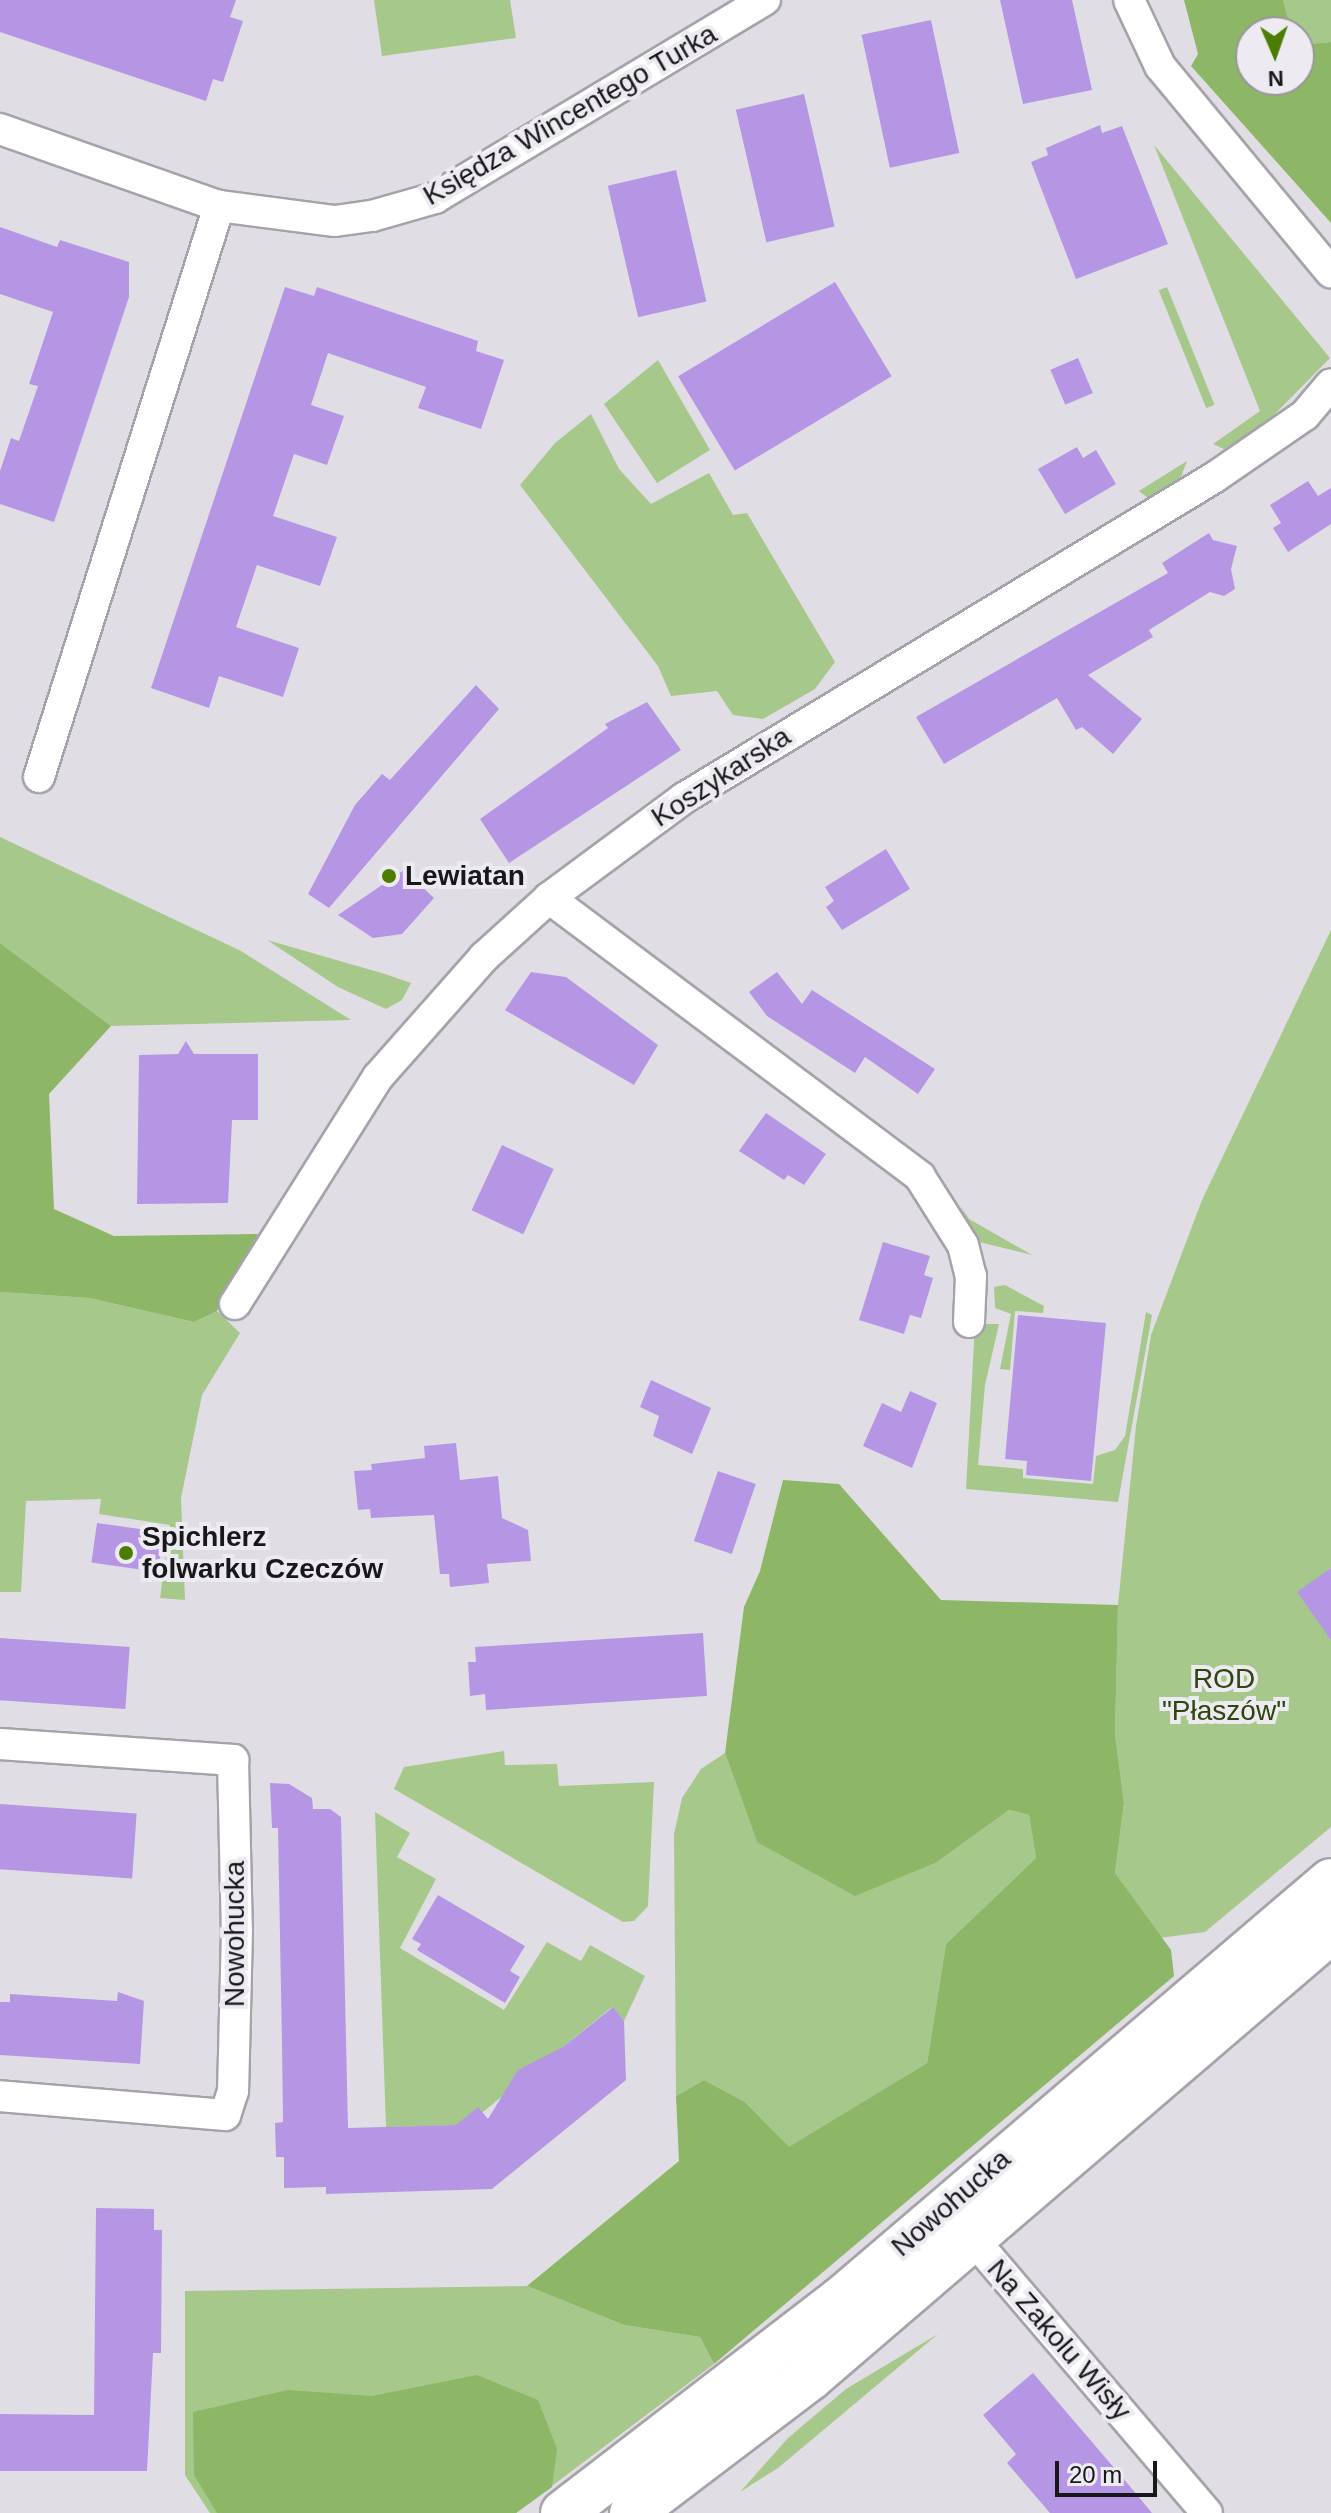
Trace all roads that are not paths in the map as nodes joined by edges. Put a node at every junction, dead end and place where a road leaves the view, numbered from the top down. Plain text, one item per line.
1 (765, 0) edge
2 (1129, 0) edge
3 (0, 129) edge
4 (219, 206) junction
5 (1331, 273) edge
6 (1331, 384) edge
7 (39, 777) dead end
8 (549, 898) junction
9 (235, 1304) dead end
10 (969, 1322) dead end
11 (0, 1744) edge
12 (1331, 1881) edge
13 (1331, 1931) edge
14 (0, 2096) edge
15 (973, 2239) junction
16 (563, 2513) edge
17 (632, 2513) edge
18 (1207, 2513) edge

1 - 4 street, Księdza Wincentego Turka
2 - 5 street
3 - 4 street, Księdza Wincentego Turka
4 - 7 street
6 - 8 street, Koszykarska
8 - 9 street, Koszykarska
8 - 10 street
11 - 14 street, Nowohucka
12 - 16 main road, Nowohucka
13 - 15 main road, Nowohucka
15 - 17 main road, Nowohucka
15 - 18 street, Na Zakolu Wisły

